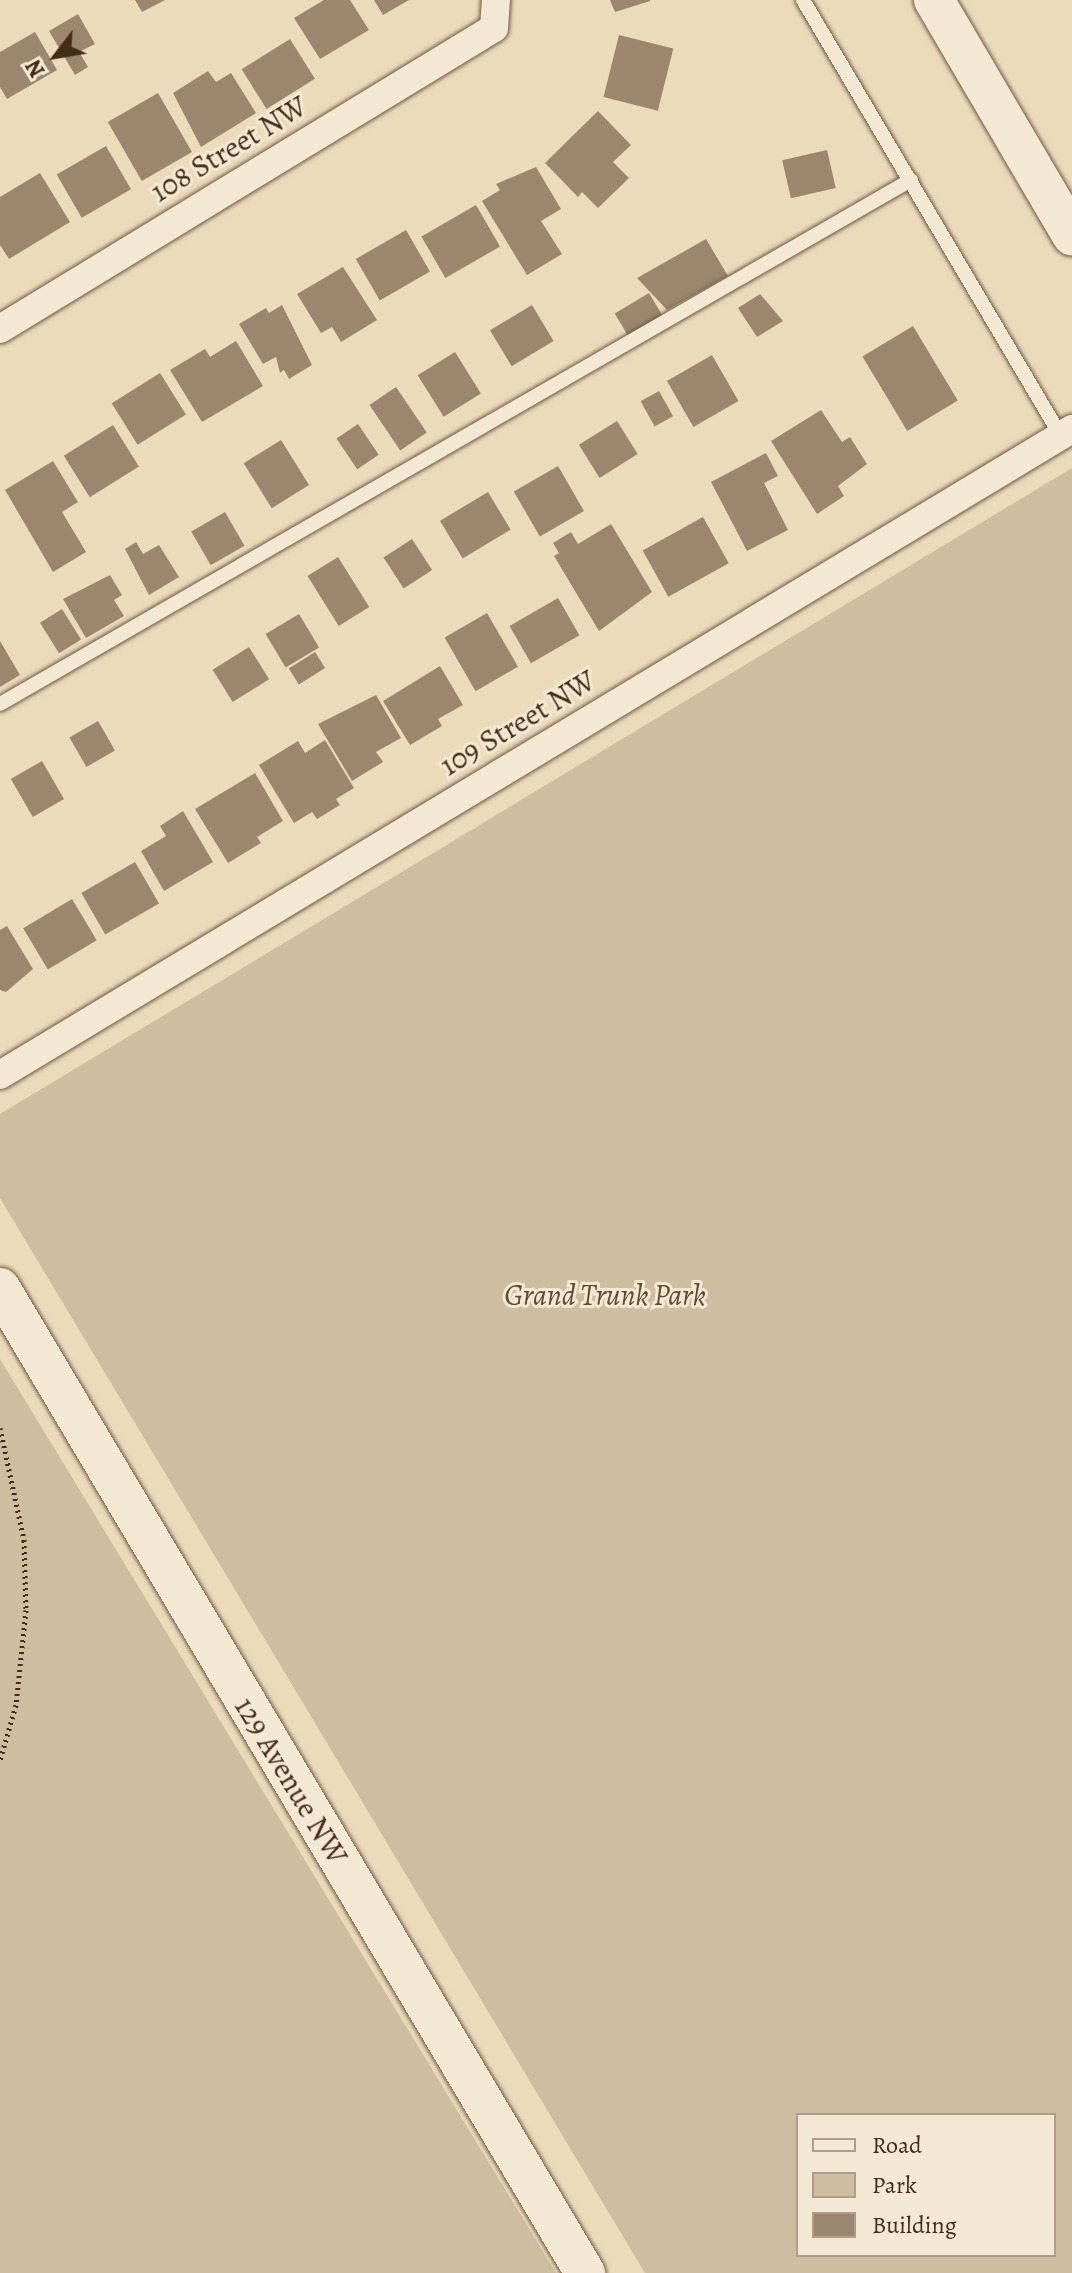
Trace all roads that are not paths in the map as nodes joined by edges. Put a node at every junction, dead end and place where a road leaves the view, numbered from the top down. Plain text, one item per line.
1 (803, 0) edge
2 (934, 0) edge
3 (495, 14) edge
4 (911, 180) junction
5 (1072, 235) edge
6 (0, 329) edge
7 (1066, 432) edge
8 (0, 704) edge
9 (0, 1075) edge
10 (0, 1288) edge
11 (585, 2273) edge

1 - 4 lane
2 - 5 street
3 - 6 street, 108 Street NW
4 - 7 lane
4 - 8 lane
7 - 9 street, 109 Street NW
10 - 11 street, 129 Avenue NW

